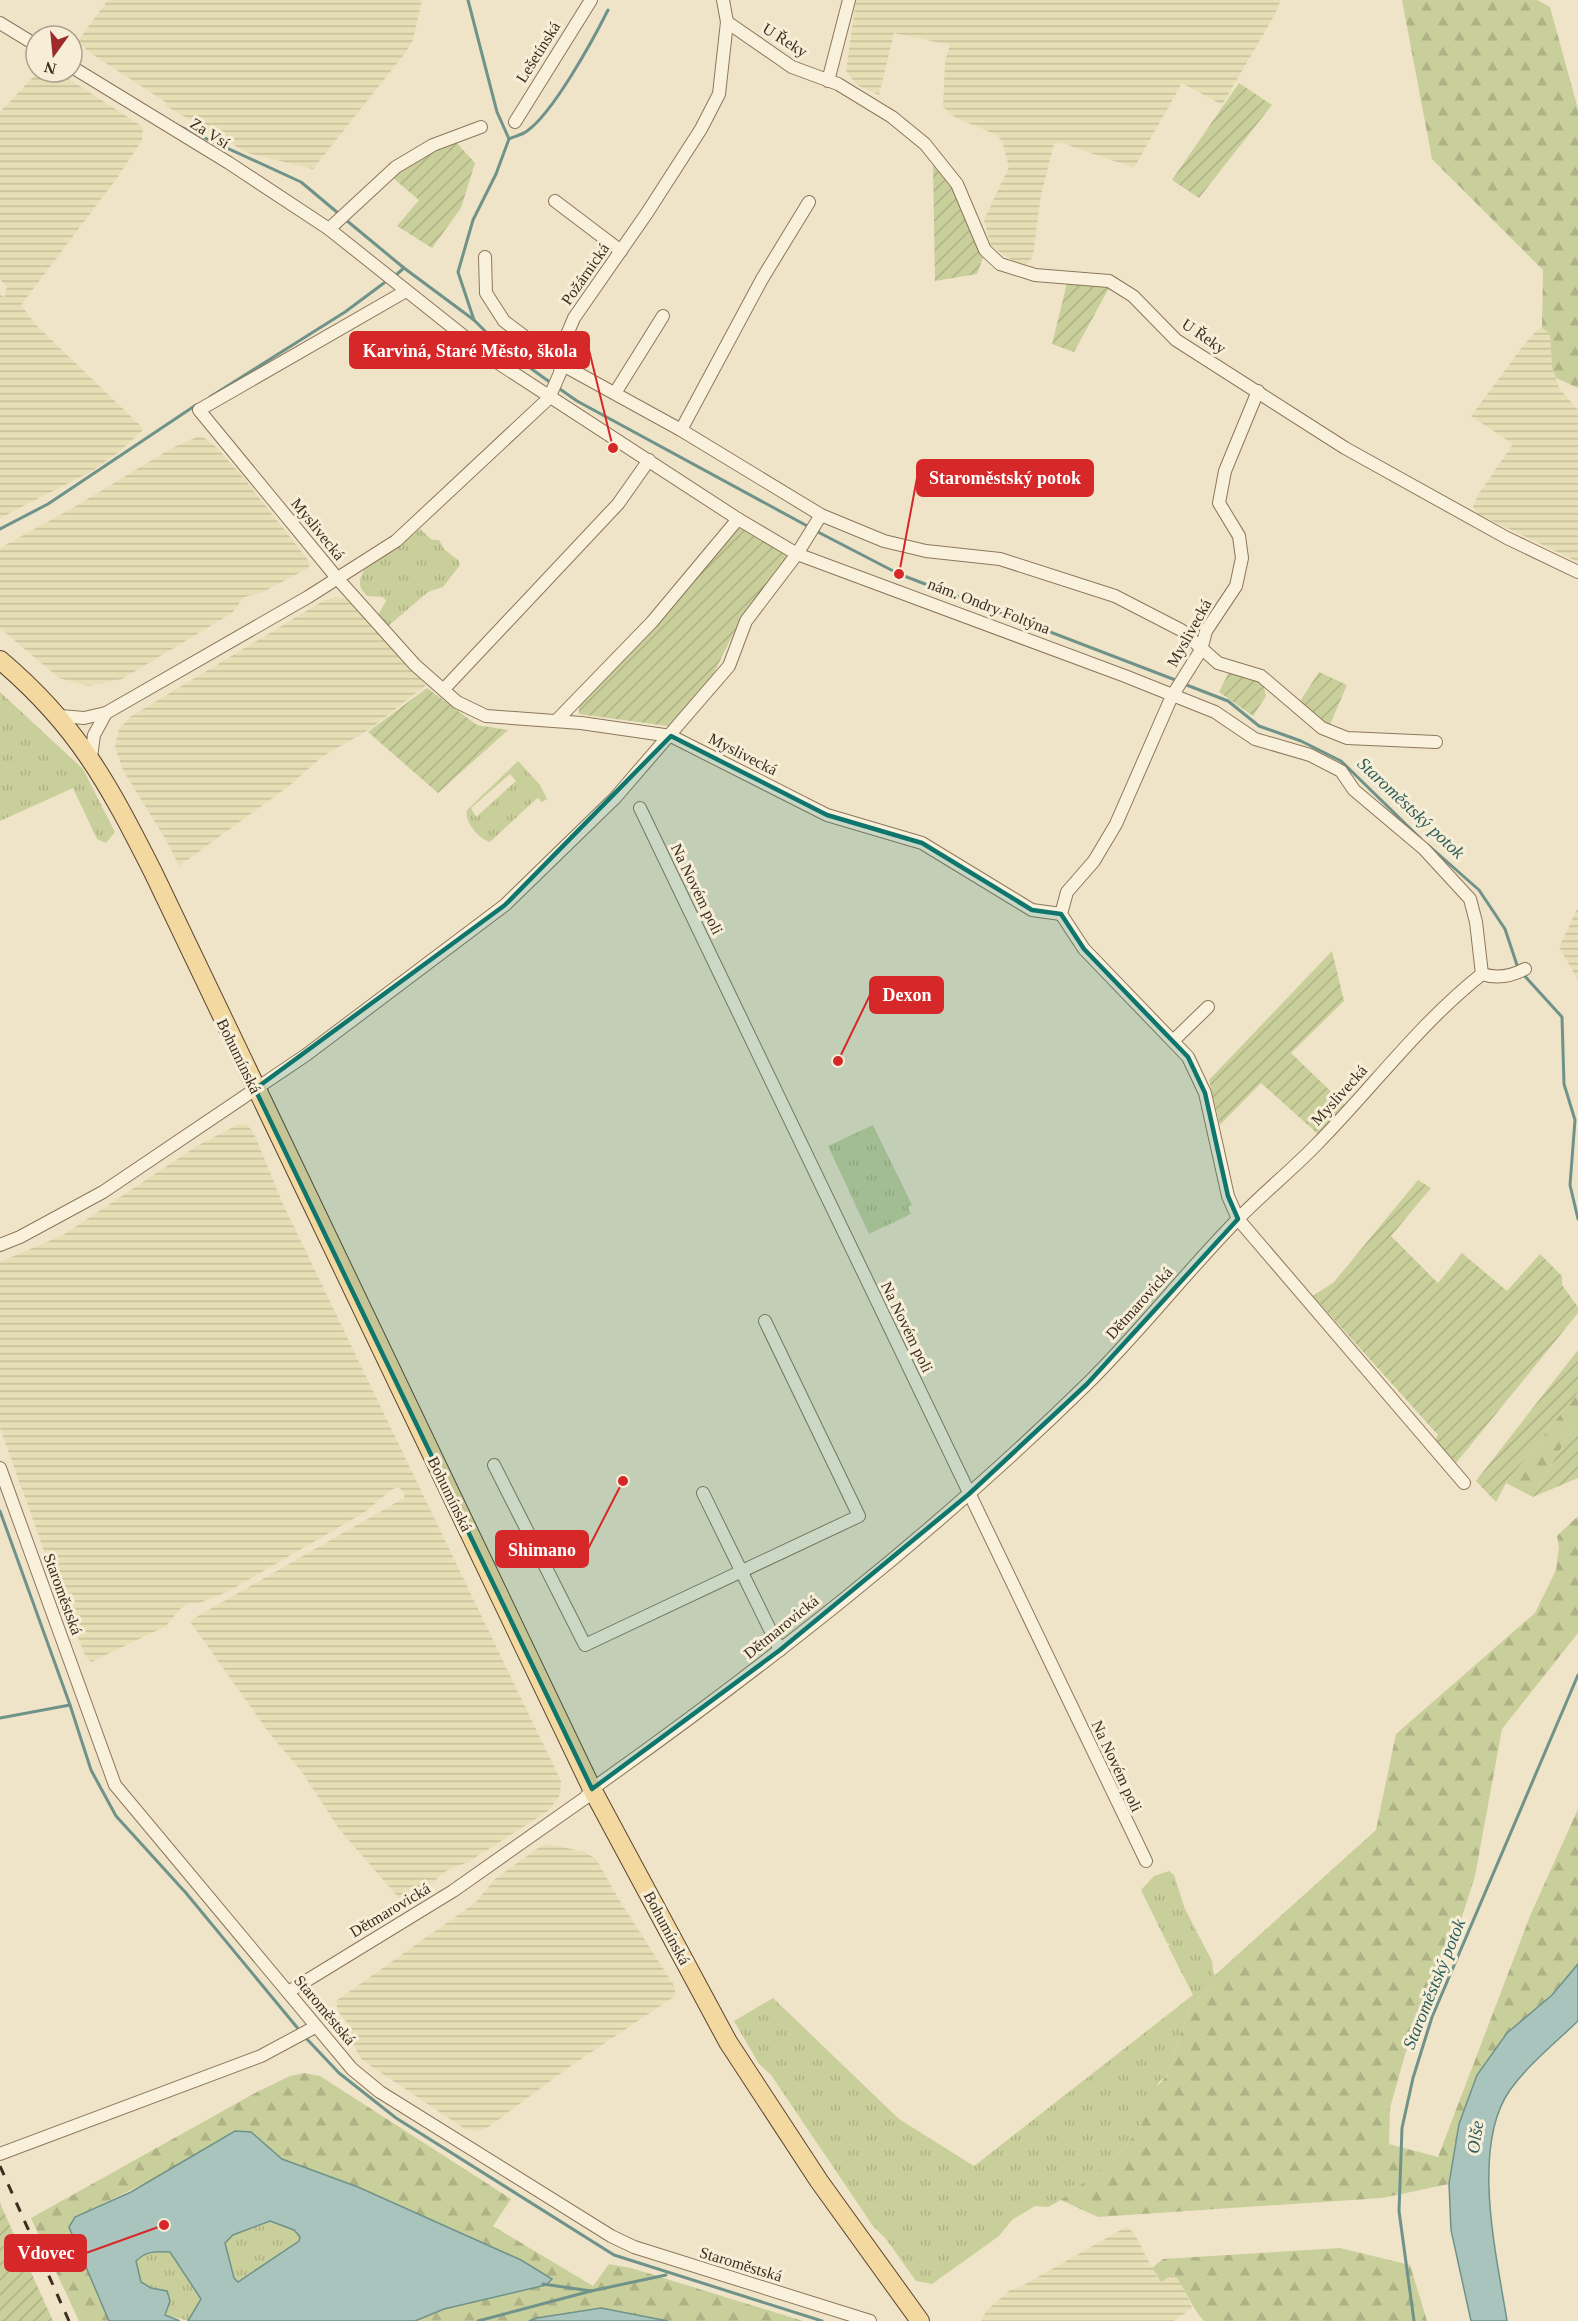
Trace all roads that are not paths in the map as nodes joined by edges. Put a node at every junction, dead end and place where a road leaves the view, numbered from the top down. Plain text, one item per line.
1 (591, 0) edge
2 (723, 0) edge
3 (849, 0) edge
4 (727, 22) junction
5 (0, 23) edge
6 (24, 38) edge
7 (84, 74) edge
8 (828, 81) junction
9 (515, 122) dead end
10 (481, 127) dead end
11 (555, 201) dead end
12 (809, 202) dead end
13 (329, 229) junction
14 (621, 251) junction
15 (485, 257) dead end
16 (395, 282) joint
17 (406, 291) junction
18 (663, 316) dead end
19 (561, 363) junction
20 (553, 388) junction
21 (1258, 391) junction
22 (615, 393) junction
23 (681, 430) junction
24 (649, 460) junction
25 (738, 519) junction
26 (816, 523) junction
27 (797, 554) junction
28 (1578, 572) edge
29 (337, 578) junction
30 (1201, 650) junction
31 (0, 660) edge
32 (1177, 688) junction
33 (444, 689) junction
34 (106, 713) junction
35 (60, 717) junction
36 (556, 721) junction
37 (671, 736) junction
38 (1436, 742) dead end
39 (91, 757) junction
40 (640, 808) dead end
41 (1061, 914) junction
42 (1520, 972) dead end
43 (1482, 974) junction
44 (1208, 1007) dead end
45 (1174, 1040) junction
46 (255, 1089) junction
47 (1238, 1219) junction
48 (0, 1245) edge
49 (765, 1322) dead end
50 (494, 1465) dead end
51 (0, 1468) edge
52 (1464, 1483) dead end
53 (703, 1493) dead end
54 (969, 1494) junction
55 (741, 1572) junction
56 (780, 1650) junction
57 (592, 1789) junction
58 (1146, 1861) dead end
59 (288, 1992) junction
60 (306, 2032) junction
61 (0, 2154) edge
62 (870, 2321) edge
63 (920, 2321) edge

1 - 9 street, Lešetínská
2 - 4 street
3 - 8 street
4 - 8 street, U Řeky
4 - 14 street, Požárnická
5 - 6 street
7 - 13 street, Za Vsí
8 - 21 street, U Řeky
10 - 13 street
11 - 14 street
12 - 23 street
13 - 16 street, Za Vsí
14 - 19 street, Požárnická
15 - 19 street, nám. Ondry Foltýna
16 - 17 street, nám. Ondry Foltýna
17 - 20 street, nám. Ondry Foltýna
17 - 29 street, Myslivecká
18 - 22 street
19 - 20 street, Požárnická
19 - 22 street, nám. Ondry Foltýna
20 - 24 street, nám. Ondry Foltýna
20 - 29 street
21 - 28 street, U Řeky
21 - 30 street, Myslivecká
22 - 23 street, nám. Ondry Foltýna
23 - 26 street, nám. Ondry Foltýna
24 - 25 street, nám. Ondry Foltýna
24 - 33 street
25 - 27 street, nám. Ondry Foltýna
25 - 36 street
26 - 27 street
26 - 30 street, nám. Ondry Foltýna
27 - 32 street, nám. Ondry Foltýna
27 - 37 street
29 - 33 street, Myslivecká
29 - 34 street
30 - 32 street, Myslivecká
30 - 38 street, nám. Ondry Foltýna
31 - 35 main road, Bohumínská
32 - 41 street, Myslivecká
32 - 43 street, nám. Ondry Foltýna
33 - 36 street, Myslivecká
34 - 35 street
34 - 39 street
35 - 39 main road, Bohumínská
36 - 37 street, Myslivecká
37 - 41 street, Myslivecká
37 - 46 street
39 - 46 main road, Bohumínská
40 - 54 street, Na Novém poli
41 - 45 street
42 - 43 street
43 - 47 street, Myslivecká
44 - 45 street
45 - 47 street
46 - 48 street
46 - 57 main road, Bohumínská
47 - 52 street
47 - 54 street, Dětmarovická
49 - 55 street
50 - 55 street
51 - 59 street, Staroměstská
53 - 55 street
54 - 56 street, Dětmarovická
54 - 58 street, Na Novém poli
55 - 56 street
56 - 57 street, Dětmarovická
57 - 59 street, Dětmarovická
57 - 63 main road, Bohumínská
59 - 60 street, Staroměstská
60 - 61 street
60 - 62 street, Staroměstská

